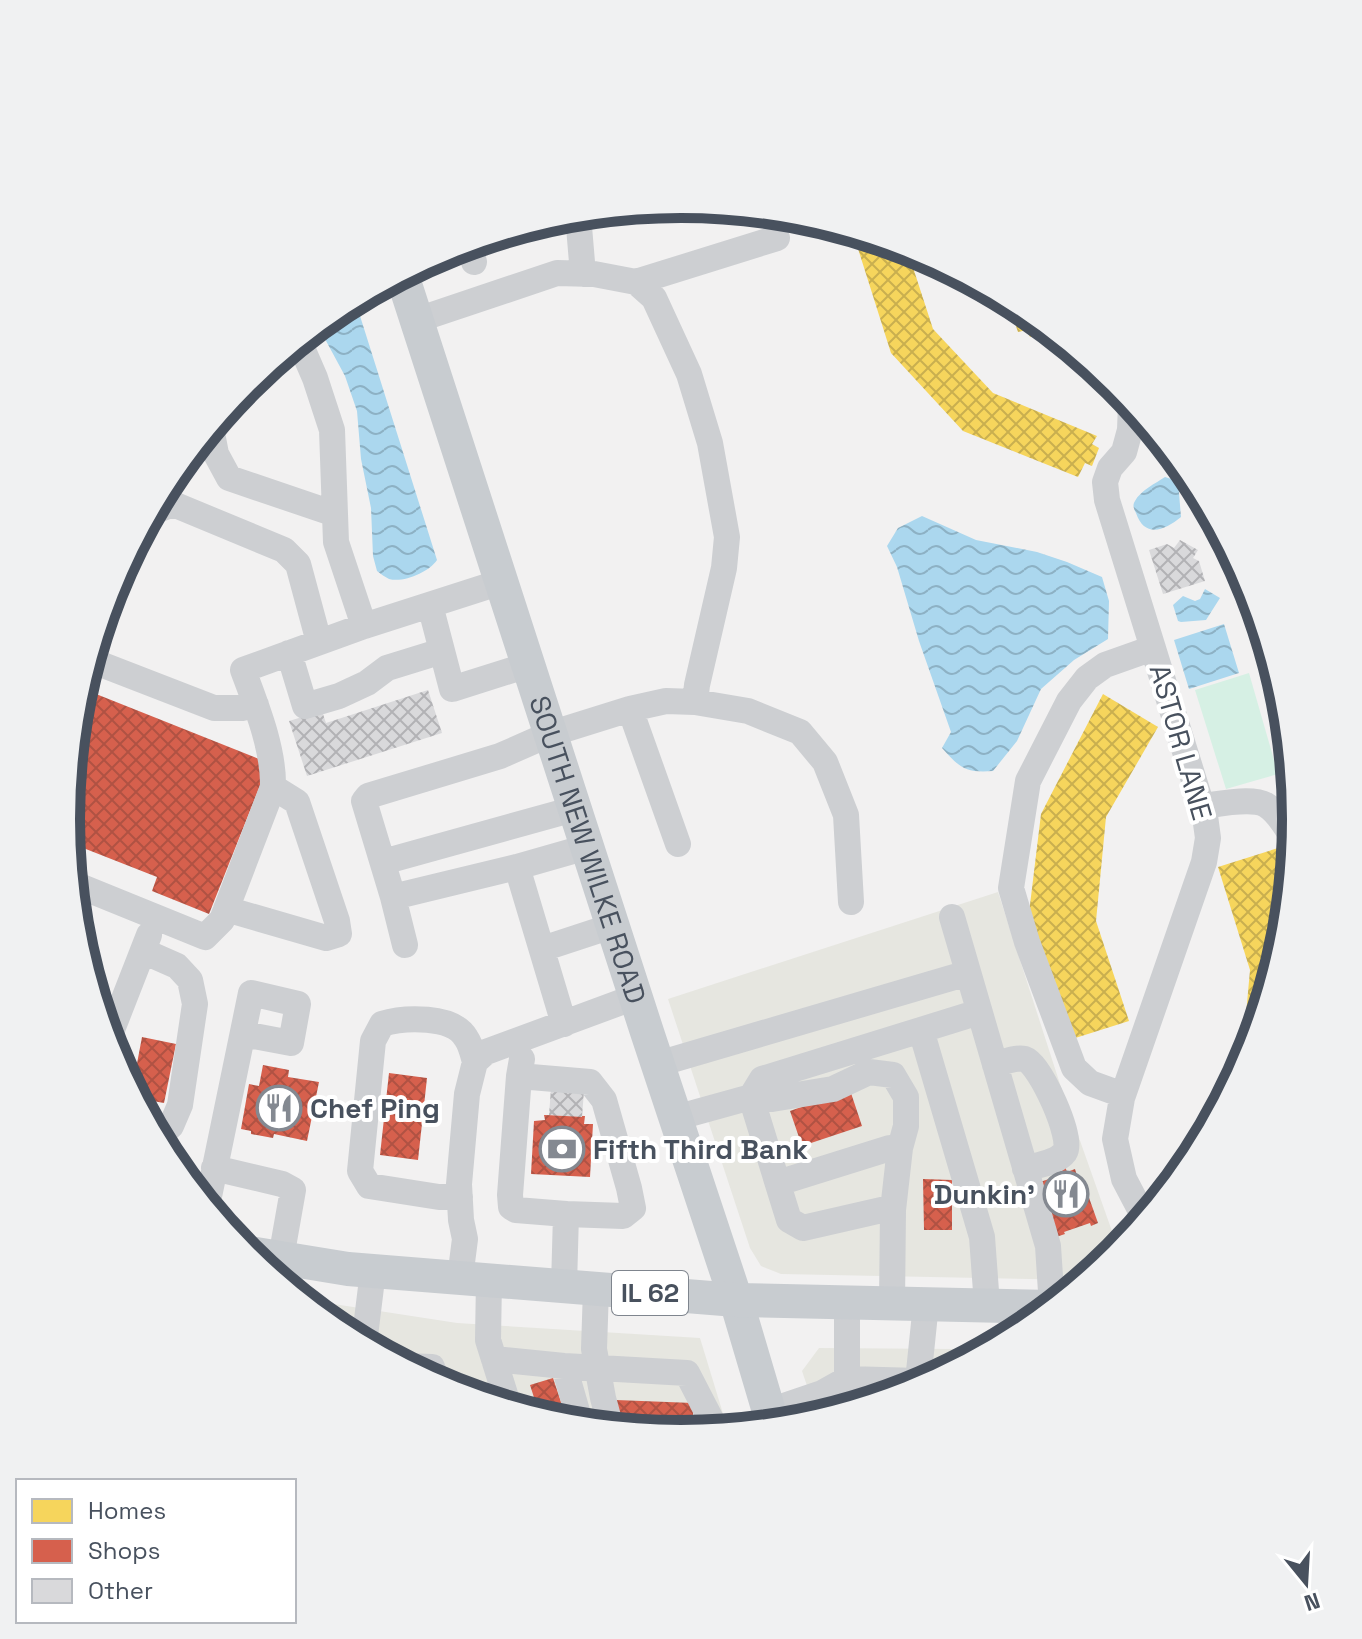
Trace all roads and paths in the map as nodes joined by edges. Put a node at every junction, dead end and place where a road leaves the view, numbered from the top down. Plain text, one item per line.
1 (579, 228) edge
2 (777, 238) dead end
3 (583, 274) junction
4 (636, 282) junction
5 (405, 285) edge
6 (417, 320) junction
7 (304, 352) edge
8 (1130, 420) edge
9 (214, 442) edge
10 (169, 505) edge
11 (335, 514) junction
12 (501, 582) junction
13 (430, 605) junction
14 (364, 626) junction
15 (319, 642) junction
16 (1153, 648) junction
17 (442, 651) junction
18 (289, 653) junction
19 (100, 664) edge
20 (528, 665) junction
21 (695, 702) junction
22 (256, 705) junction
23 (630, 709) junction
24 (550, 734) junction
25 (273, 787) junction
26 (1203, 806) junction
27 (574, 809) junction
28 (1282, 821) edge
29 (678, 844) dead end
30 (587, 847) junction
31 (383, 862) junction
32 (517, 867) junction
33 (84, 888) edge
34 (393, 897) junction
35 (851, 902) dead end
36 (226, 909) junction
37 (156, 917) junction
38 (952, 917) dead end
39 (612, 926) junction
40 (405, 945) dead end
41 (542, 949) junction
42 (143, 951) junction
43 (968, 973) junction
44 (635, 997) junction
45 (979, 1012) junction
46 (115, 1021) edge
47 (564, 1024) junction
48 (921, 1030) junction
49 (243, 1034) dead end
50 (520, 1040) junction
51 (475, 1062) junction
52 (658, 1064) junction
53 (995, 1065) junction
54 (519, 1076) junction
55 (1123, 1095) junction
56 (751, 1097) junction
57 (675, 1118) junction
58 (167, 1130) edge
59 (900, 1148) junction
60 (214, 1168) junction
61 (1025, 1169) junction
62 (778, 1183) junction
63 (210, 1192) edge
64 (460, 1197) junction
65 (1139, 1208) edge
66 (893, 1210) junction
67 (566, 1214) junction
68 (269, 1256) edge
69 (281, 1258) junction
70 (373, 1271) junction
71 (474, 1279) junction
72 (580, 1288) junction
73 (1051, 1293) edge
74 (736, 1300) junction
75 (847, 1302) junction
76 (909, 1304) junction
77 (987, 1305) junction
78 (1033, 1306) edge
79 (366, 1331) edge
80 (494, 1359) junction
81 (564, 1366) junction
82 (598, 1368) junction
83 (921, 1371) edge
84 (847, 1379) junction
85 (897, 1380) edge
86 (505, 1394) edge
87 (792, 1410) edge
88 (577, 1411) edge
89 (769, 1414) edge
90 (608, 1415) edge
91 (711, 1419) edge

1 - 3 street
2 - 4 street
3 - 4 street
3 - 6 street
4 - 21 street
5 - 6 main road, SOUTH NEW WILKE ROAD
6 - 12 main road, SOUTH NEW WILKE ROAD
7 - 11 street
8 - 16 street, ASTOR LANE
9 - 11 street
10 - 15 street
11 - 14 street
12 - 13 street
12 - 20 main road, SOUTH NEW WILKE ROAD
13 - 14 street
13 - 17 street
14 - 15 street
15 - 18 street
16 - 26 street, ASTOR LANE
16 - 55 street
17 - 18 street
17 - 20 street
18 - 22 street
19 - 22 street
20 - 24 main road, SOUTH NEW WILKE ROAD
21 - 23 street
21 - 35 street
22 - 25 street
23 - 24 street
23 - 29 street
24 - 27 main road, SOUTH NEW WILKE ROAD
24 - 31 street
25 - 36 street
25 - 36 street
26 - 28 street
26 - 55 street, ASTOR LANE
27 - 30 main road, SOUTH NEW WILKE ROAD
27 - 31 street
30 - 32 street
30 - 39 main road, SOUTH NEW WILKE ROAD
31 - 34 street
32 - 34 street
32 - 41 street
33 - 37 street
34 - 40 street
36 - 37 street
37 - 42 street
38 - 43 street
39 - 41 street
39 - 44 main road, SOUTH NEW WILKE ROAD
41 - 47 street
42 - 46 street
42 - 58 street
43 - 45 street
43 - 52 street
44 - 47 street
44 - 52 main road, SOUTH NEW WILKE ROAD
45 - 48 street
45 - 53 street
47 - 50 street
48 - 56 street
48 - 77 street
49 - 60 street
50 - 51 street
50 - 54 street
51 - 64 street
51 - 64 street
52 - 57 main road, SOUTH NEW WILKE ROAD
53 - 61 street
53 - 61 street
54 - 67 street
54 - 67 street
55 - 65 street, ASTOR LANE
56 - 57 street
56 - 59 street
56 - 62 street
57 - 74 main road, SOUTH NEW WILKE ROAD
59 - 62 street
59 - 66 street
60 - 63 street
60 - 69 street
61 - 73 street
62 - 66 street
64 - 71 street
66 - 76 street
67 - 72 street
68 - 69 main road, IL 62
69 - 70 main road, IL 62
70 - 71 main road, IL 62
70 - 79 street
71 - 72 main road, IL 62
71 - 80 street
72 - 74 main road, IL 62
72 - 82 street
74 - 75 main road, IL 62
74 - 89 main road, SOUTH NEW WILKE ROAD
75 - 76 main road, IL 62
75 - 84 street
76 - 77 main road, IL 62
76 - 83 street
77 - 78 main road, IL 62
80 - 81 street
80 - 86 street
81 - 82 street
81 - 88 street
82 - 90 street
82 - 91 street
84 - 85 street
84 - 87 street

